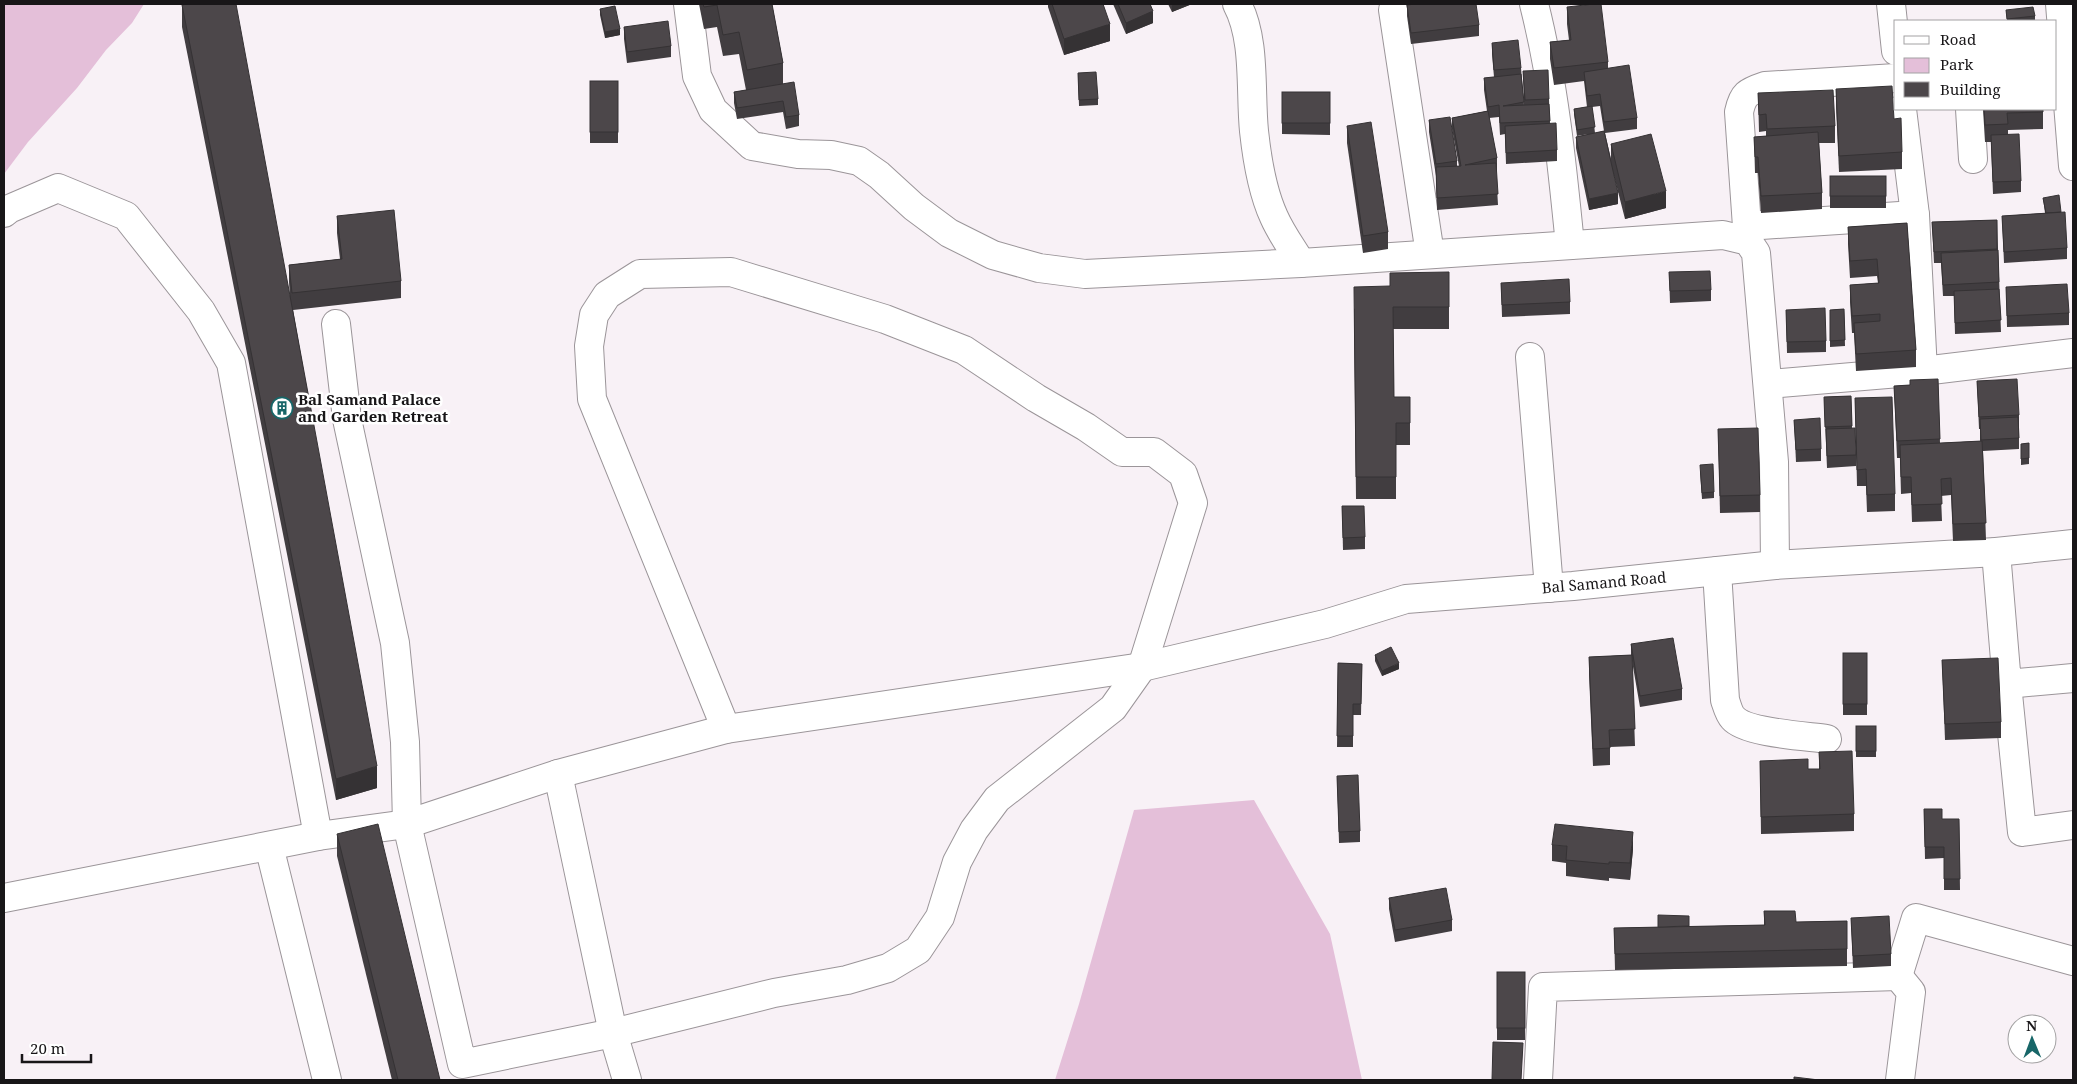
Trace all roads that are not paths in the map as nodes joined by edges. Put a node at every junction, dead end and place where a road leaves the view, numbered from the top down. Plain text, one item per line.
1 (688, 4) edge
2 (1534, 4) edge
3 (1891, 4) edge
4 (2060, 4) edge
5 (1241, 10) edge
6 (1393, 10) dead end
7 (1894, 33) edge
8 (2065, 64) edge
9 (1894, 78) edge
10 (1902, 110) edge
11 (1970, 110) edge
12 (1973, 159) dead end
13 (2073, 166) edge
14 (4, 213) edge
15 (1915, 215) junction
16 (1747, 234) junction
17 (1570, 245) junction
18 (1430, 254) junction
19 (1301, 262) junction
20 (336, 324) dead end
21 (2073, 353) edge
22 (1530, 357) dead end
23 (1923, 371) junction
24 (1768, 384) junction
25 (2073, 544) edge
26 (1996, 552) junction
27 (1776, 565) junction
28 (1717, 571) junction
29 (1549, 588) junction
30 (1142, 666) junction
31 (2073, 678) edge
32 (2007, 684) junction
33 (726, 729) junction
34 (1827, 739) dead end
35 (558, 774) junction
36 (407, 824) junction
37 (2073, 826) edge
38 (318, 836) junction
39 (269, 846) junction
40 (4, 898) edge
41 (2073, 961) edge
42 (1898, 976) junction
43 (613, 1033) junction
44 (463, 1072) edge
45 (327, 1080) edge
46 (627, 1080) edge
47 (638, 1080) edge
48 (650, 1080) edge
49 (1538, 1080) edge
50 (1900, 1080) edge

1 - 19 street
2 - 17 street
3 - 7 street
4 - 8 street
5 - 19 street
6 - 18 street
8 - 13 street
9 - 16 street
10 - 15 street
11 - 12 street
14 - 38 street
15 - 16 street
15 - 23 street
16 - 17 street
16 - 24 street
17 - 18 street
18 - 19 street
20 - 36 street
21 - 23 street
22 - 29 street
23 - 24 street
24 - 27 street
25 - 26 street, Bal Samand Road
26 - 27 street, Bal Samand Road
26 - 32 street
27 - 28 street, Bal Samand Road
28 - 29 street, Bal Samand Road
28 - 34 street
29 - 30 street, Bal Samand Road
30 - 33 street, Bal Samand Road
30 - 33 street
30 - 43 street
31 - 32 street
32 - 37 street
33 - 35 street, Bal Samand Road
35 - 36 street, Bal Samand Road
35 - 43 street
36 - 38 street, Bal Samand Road
36 - 44 street
38 - 39 street, Bal Samand Road
39 - 40 street, Bal Samand Road
39 - 45 street
41 - 42 street
42 - 49 street
42 - 50 street
43 - 44 street
43 - 46 street
47 - 48 street

